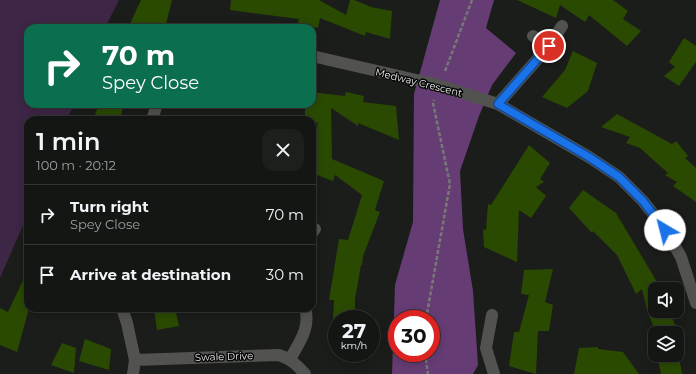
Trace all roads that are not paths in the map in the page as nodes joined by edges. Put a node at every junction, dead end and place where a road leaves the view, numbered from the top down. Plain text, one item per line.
1 (562, 26) dead end
2 (533, 36) dead end
3 (549, 46) junction
4 (316, 57) edge
5 (498, 104) junction
6 (696, 303) edge
7 (123, 312) edge
8 (307, 312) edge
9 (492, 315) dead end
10 (290, 359) junction
11 (135, 360) junction
12 (133, 374) edge
13 (306, 374) edge
14 (494, 374) edge

1 - 3 street
2 - 3 street
3 - 5 street
4 - 5 street, Medway Crescent
5 - 6 street, Medway Crescent
7 - 11 street
8 - 10 street
9 - 14 street
10 - 11 street, Swale Drive
10 - 13 street
11 - 12 street

